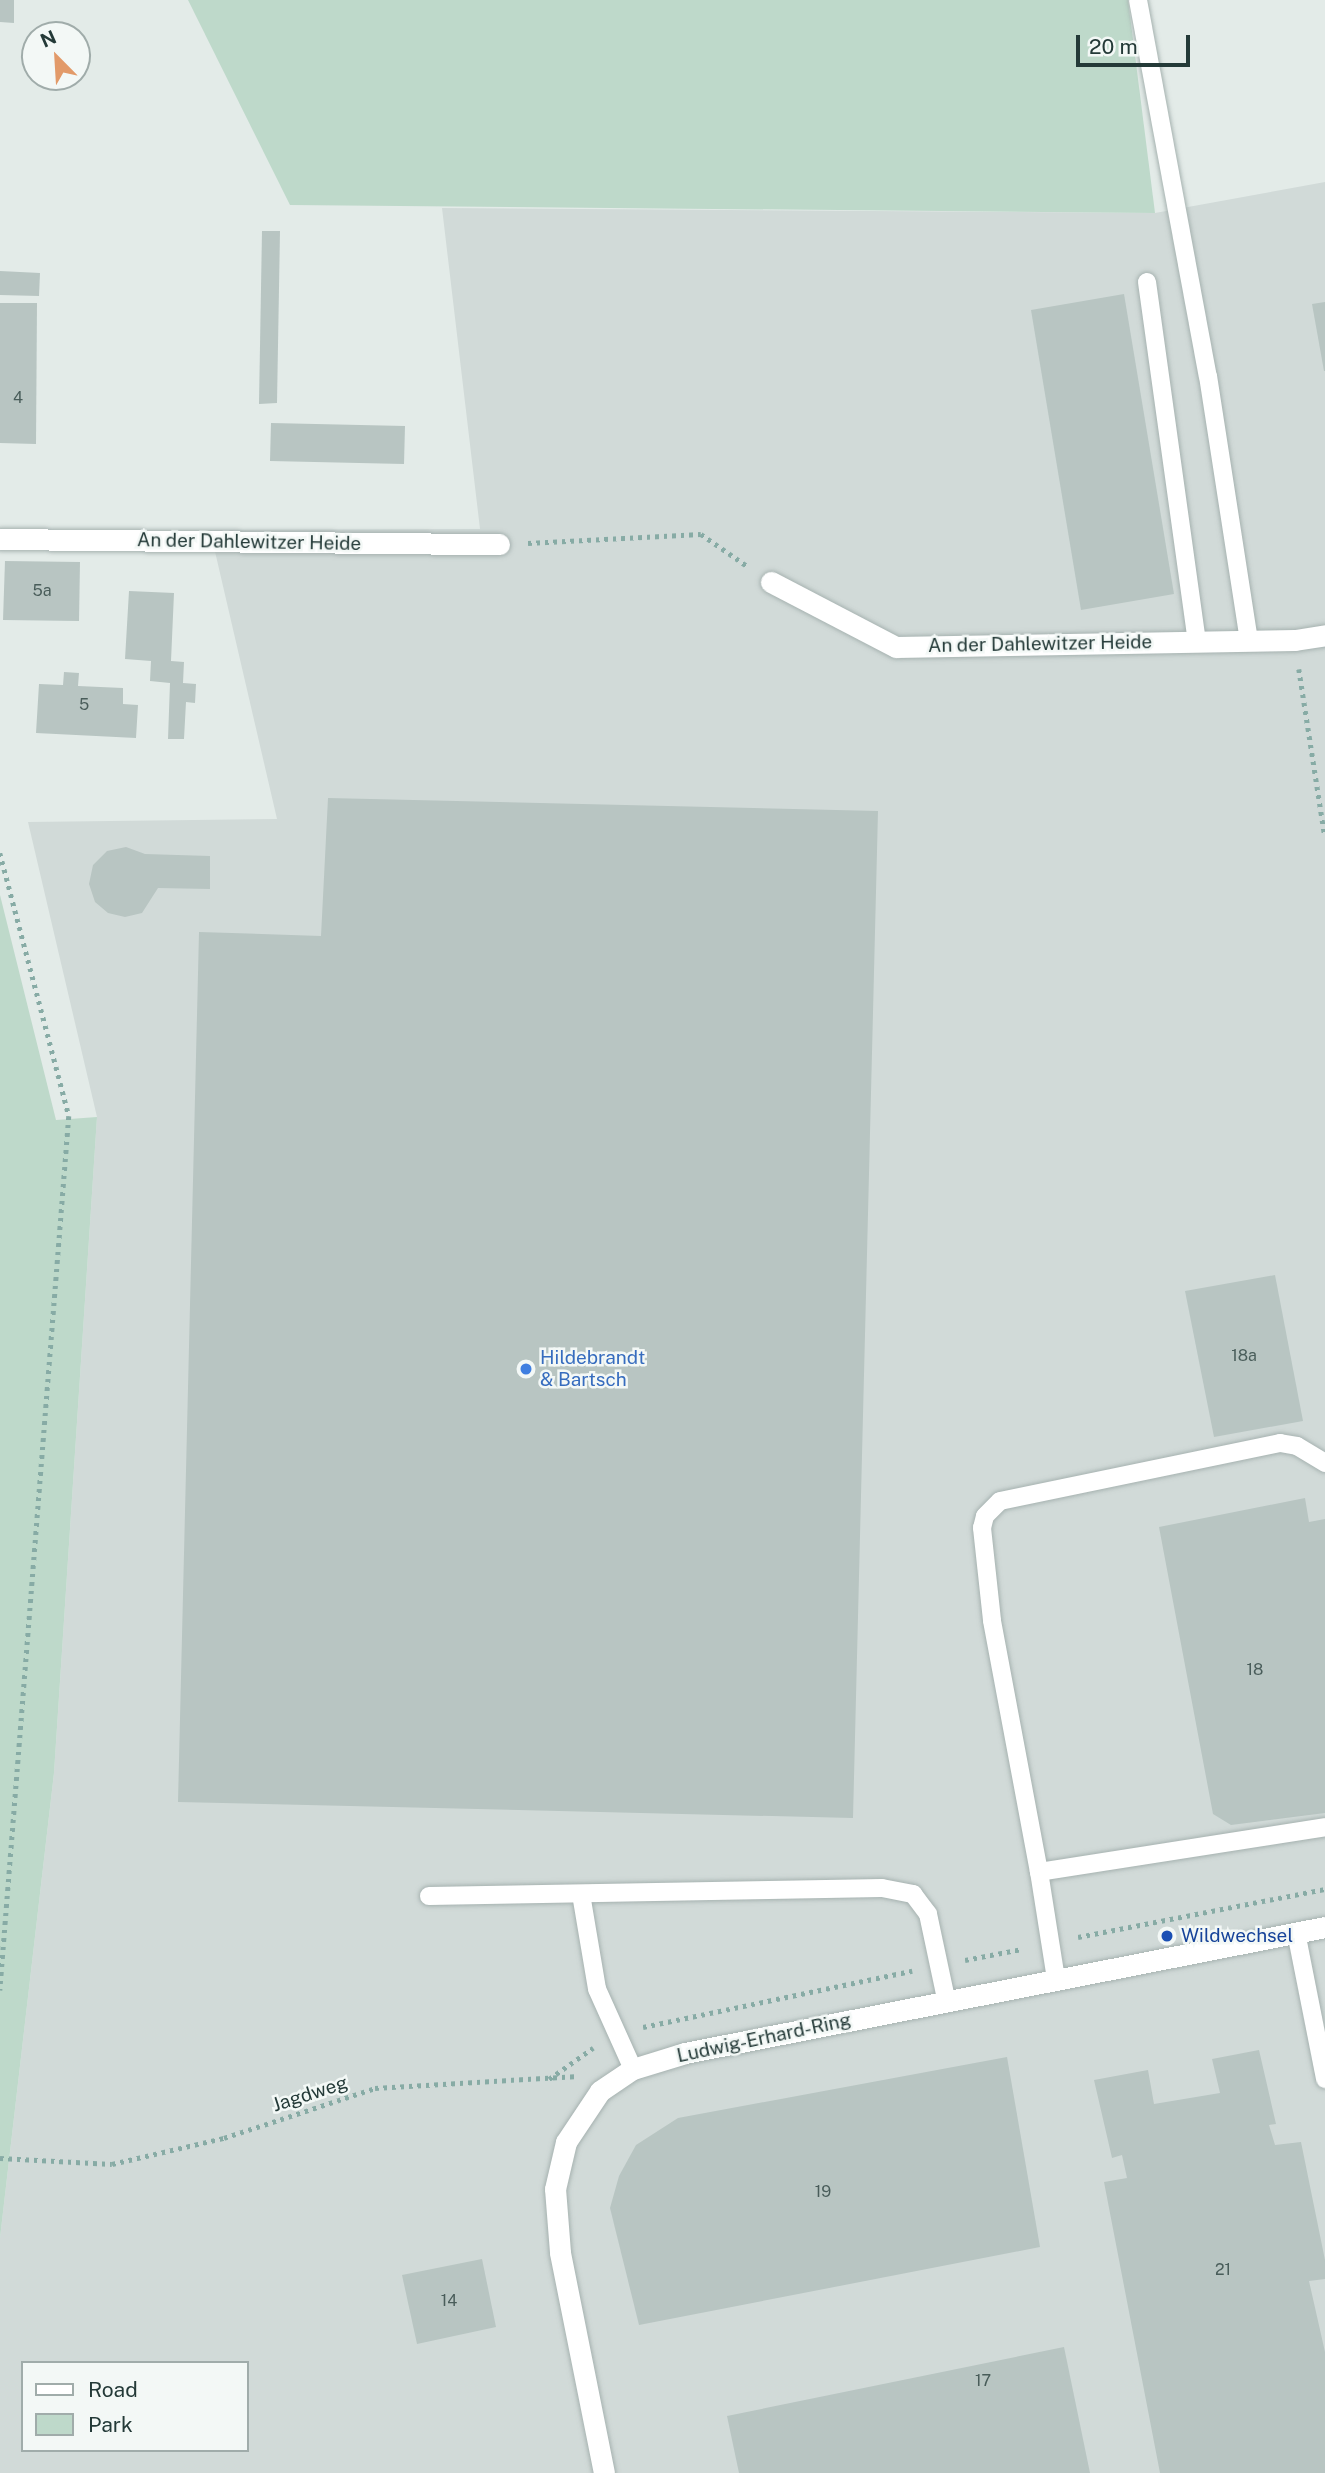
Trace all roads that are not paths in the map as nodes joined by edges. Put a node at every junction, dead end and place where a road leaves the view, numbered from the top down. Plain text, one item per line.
1 (1138, 0) edge
2 (1147, 282) dead end
3 (0, 539) edge
4 (499, 544) road end
5 (771, 582) road end
6 (1325, 635) edge
7 (1249, 641) junction
8 (1197, 642) junction
9 (1325, 1463) edge
10 (1325, 1827) edge
11 (1039, 1872) junction
12 (581, 1894) junction
13 (429, 1896) dead end
14 (1325, 1927) edge
15 (1296, 1932) junction
16 (1056, 1979) junction
17 (946, 1999) junction
18 (633, 2069) junction
19 (1325, 2079) edge
20 (604, 2473) edge

1 - 7 lane
2 - 8 lane
3 - 4 street, An der Dahlewitzer Heide
5 - 8 street, An der Dahlewitzer Heide
6 - 7 street, An der Dahlewitzer Heide
7 - 8 street, An der Dahlewitzer Heide
9 - 11 lane
10 - 11 lane
11 - 16 lane
12 - 13 lane
12 - 17 lane
12 - 18 lane
14 - 15 street, Ludwig-Erhard-Ring
15 - 16 street, Ludwig-Erhard-Ring
15 - 19 lane
16 - 17 street, Ludwig-Erhard-Ring
17 - 18 street, Ludwig-Erhard-Ring
18 - 20 street, Ludwig-Erhard-Ring

